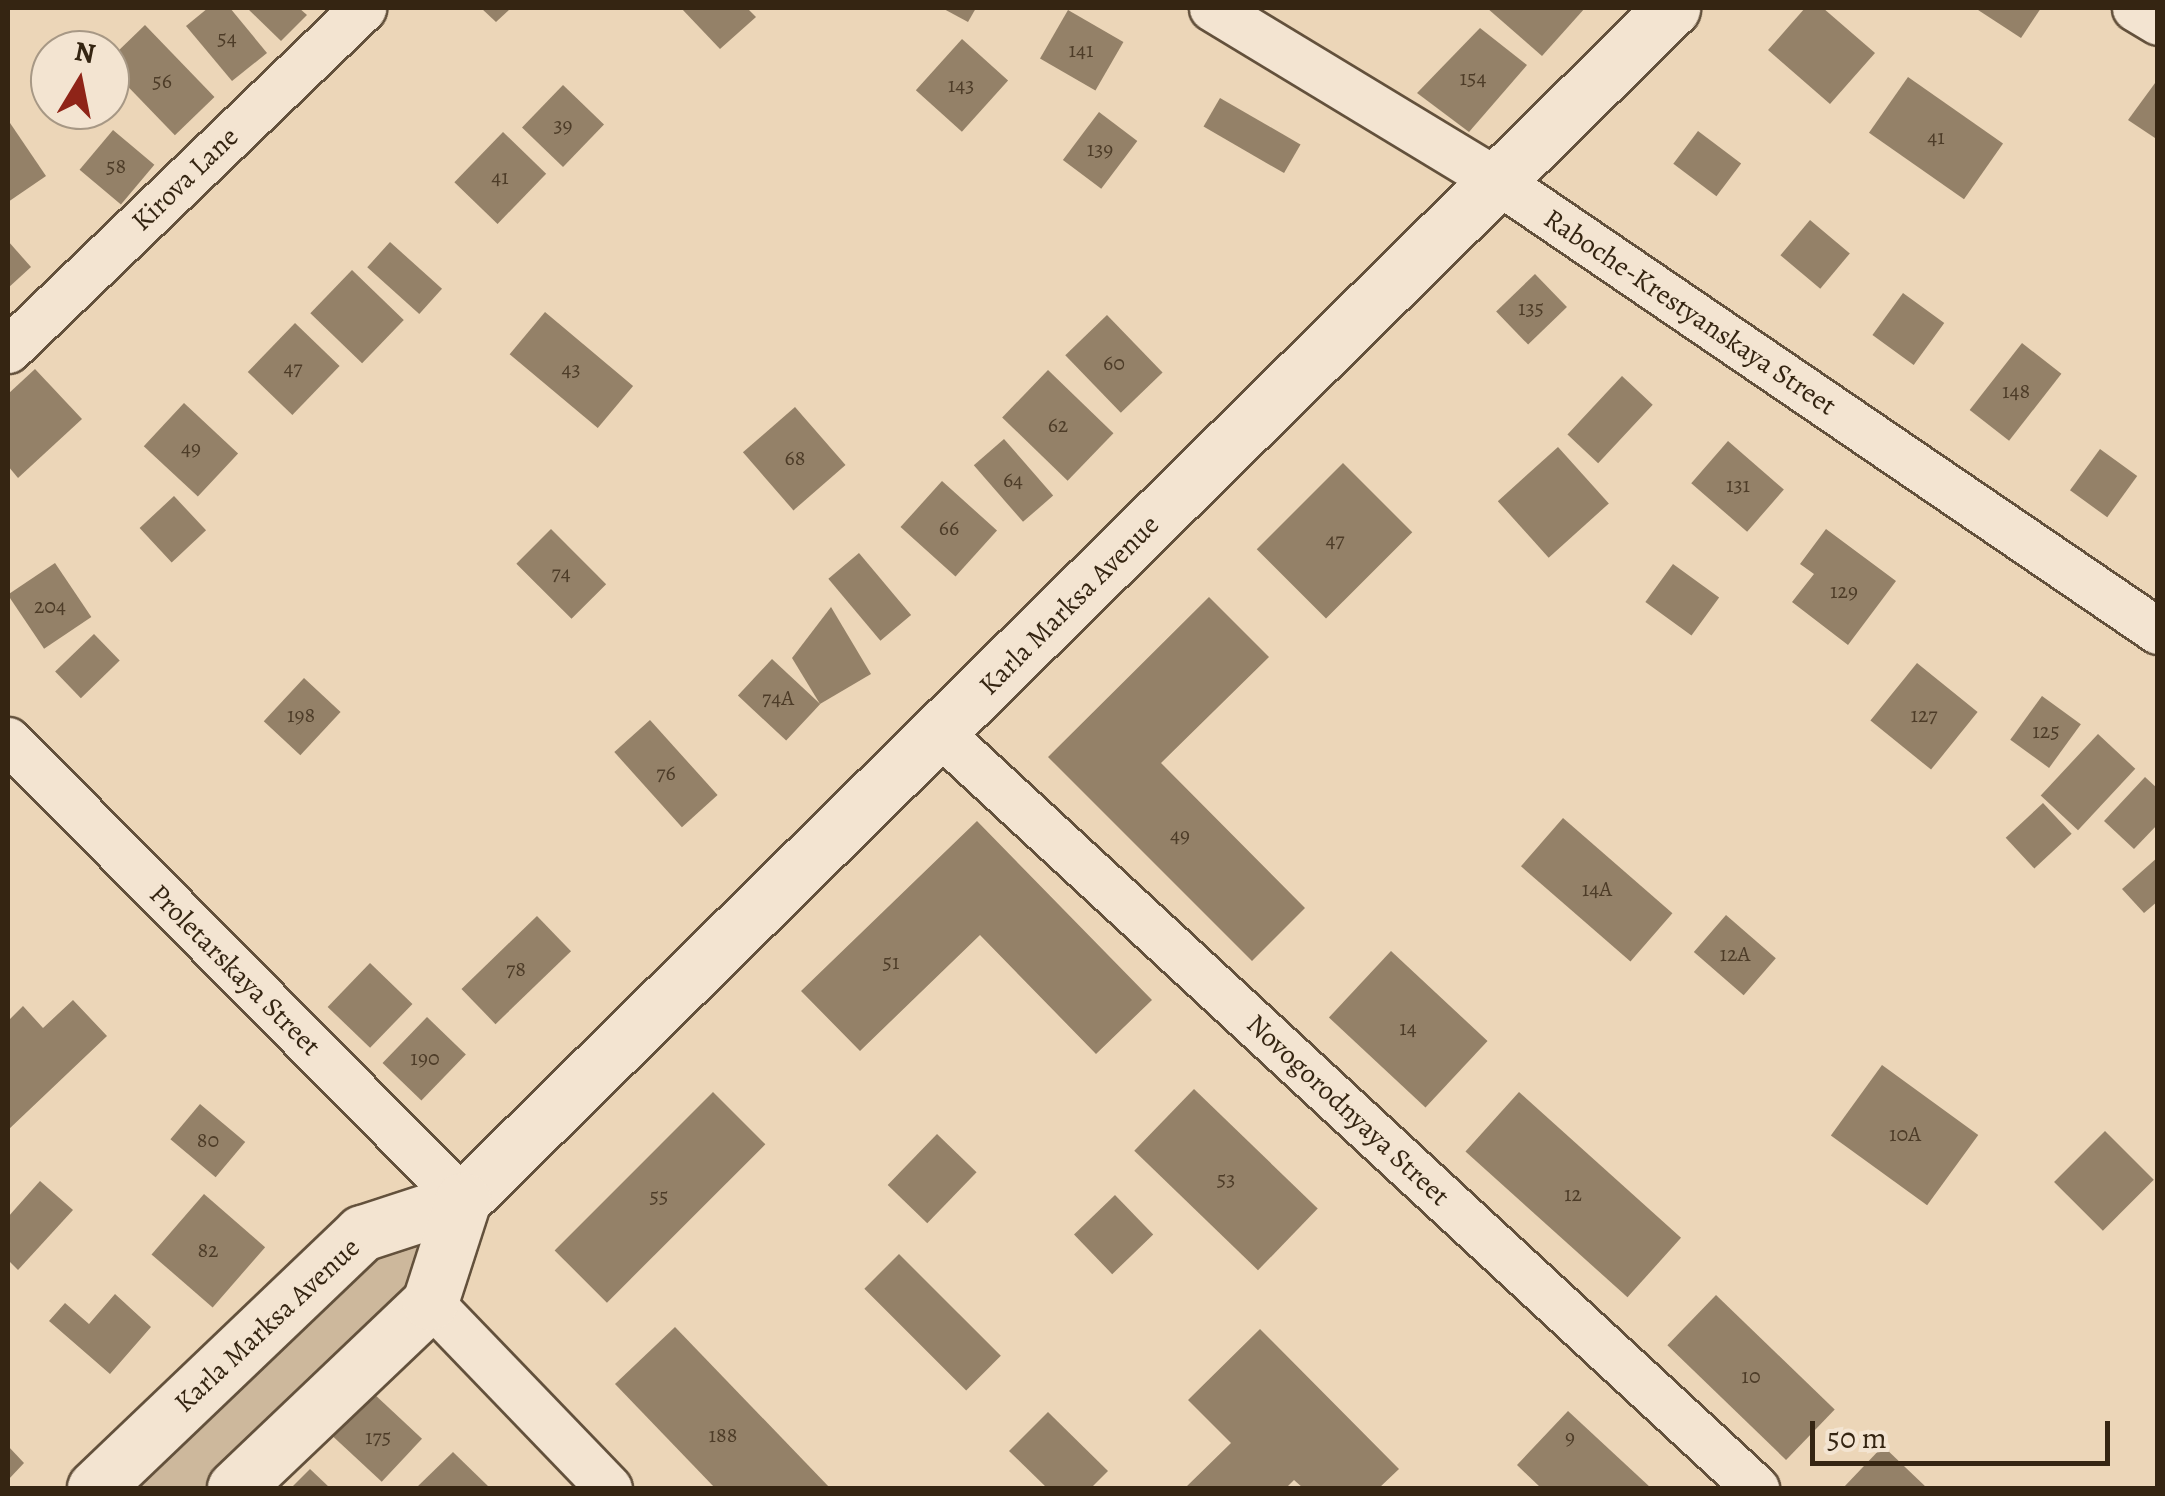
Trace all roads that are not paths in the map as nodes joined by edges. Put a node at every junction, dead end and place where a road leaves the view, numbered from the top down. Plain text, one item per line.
1 (363, 8) edge
2 (1212, 8) edge
3 (1672, 8) edge
4 (2135, 8) edge
5 (2158, 22) edge
6 (1498, 181) junction
7 (8, 350) edge
8 (2158, 631) edge
9 (940, 732) junction
10 (8, 740) edge
11 (464, 1200) junction
12 (430, 1302) junction
13 (95, 1488) edge
14 (235, 1488) edge
15 (609, 1488) edge
16 (1756, 1488) edge

1 - 7 street, Kirova Lane
2 - 6 street, Raboche-Krestyanskaya Street
3 - 6 main road, Karla Marksa Avenue
4 - 5 street
6 - 8 street, Raboche-Krestyanskaya Street
6 - 9 main road, Karla Marksa Avenue
9 - 11 main road, Karla Marksa Avenue
9 - 16 street, Novogorodnyaya Street
10 - 11 street, Proletarskaya Street
11 - 12 main road, Karla Marksa Avenue
11 - 13 main road, Karla Marksa Avenue
12 - 14 main road, Karla Marksa Avenue
12 - 15 street

